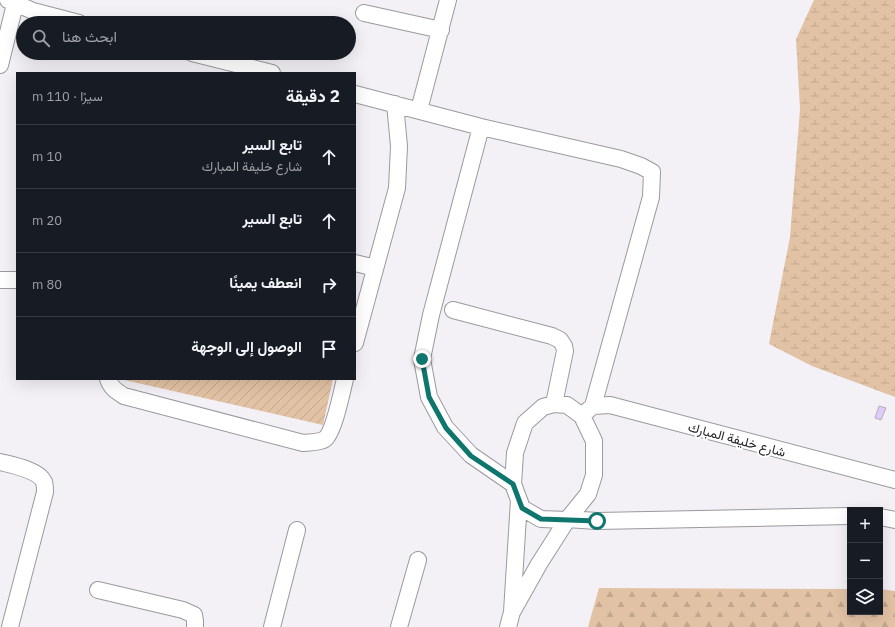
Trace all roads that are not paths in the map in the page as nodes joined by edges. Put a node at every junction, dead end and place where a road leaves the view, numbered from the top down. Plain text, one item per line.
1 (448, 0) edge
2 (12, 2) edge
3 (364, 13) dead end
4 (54, 16) edge
5 (441, 30) junction
6 (220, 60) edge
7 (0, 65) edge
8 (268, 72) edge
9 (356, 94) edge
10 (395, 104) junction
11 (419, 110) junction
12 (481, 126) junction
13 (356, 263) edge
14 (375, 268) junction
15 (0, 280) edge
16 (16, 280) edge
17 (453, 310) dead end
18 (356, 339) edge
19 (108, 380) edge
20 (345, 380) edge
21 (554, 404) junction
22 (588, 411) junction
23 (0, 462) edge
24 (895, 480) edge
25 (513, 484) junction
26 (519, 500) junction
27 (847, 516) edge
28 (883, 518) edge
29 (567, 519) junction
30 (895, 520) edge
31 (297, 530) dead end
32 (418, 560) dead end
33 (98, 590) dead end
34 (510, 620) edge
35 (10, 627) edge
36 (195, 627) edge
37 (272, 627) edge
38 (399, 627) edge

1 - 5 street
2 - 4 street
2 - 7 street
3 - 5 street
5 - 11 street
6 - 8 street
9 - 10 street
10 - 11 street
10 - 14 street
11 - 12 street
12 - 22 street
12 - 25 street
13 - 14 street
14 - 18 street
15 - 16 street
17 - 21 street
19 - 20 street
21 - 22 street
21 - 25 street
22 - 24 street, شارع خليفة المبارك
22 - 29 street
23 - 35 street
25 - 26 street
26 - 29 street
26 - 34 street
27 - 29 street
28 - 30 street
29 - 34 street
31 - 37 street
32 - 38 street
33 - 36 street

